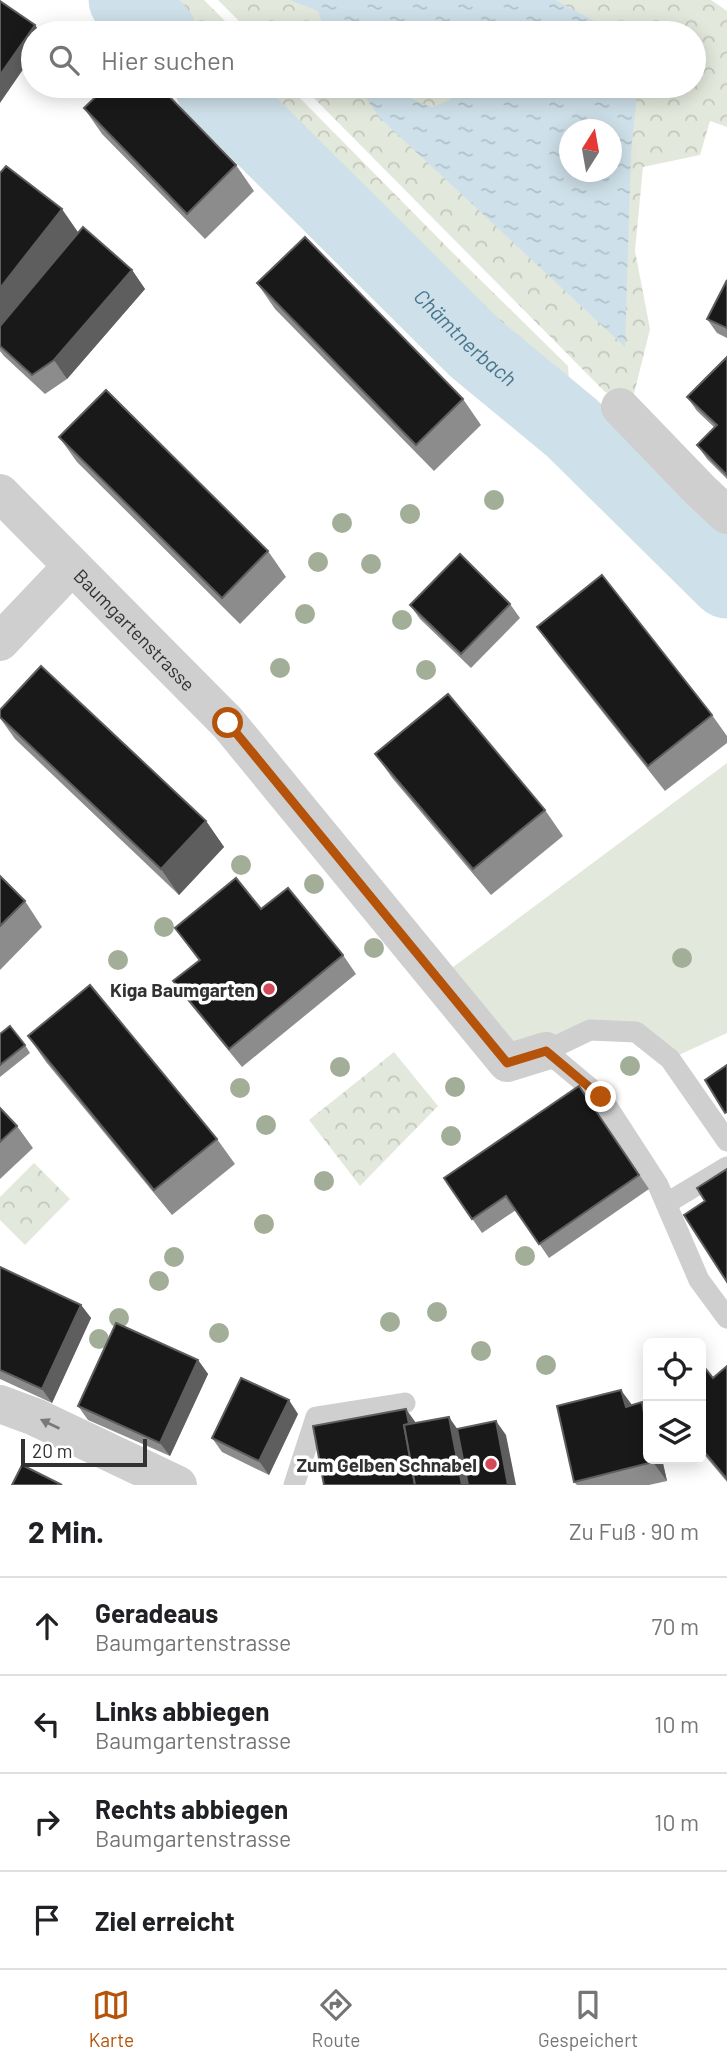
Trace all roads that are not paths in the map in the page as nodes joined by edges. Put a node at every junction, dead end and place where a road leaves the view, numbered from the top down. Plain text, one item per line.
1 (620, 407) dead end
2 (0, 493) edge
3 (727, 515) edge
4 (72, 567) junction
5 (0, 642) edge
6 (546, 1051) junction
7 (727, 1141) edge
8 (727, 1167) edge
9 (667, 1203) junction
10 (727, 1318) edge
11 (405, 1403) dead end
12 (0, 1404) edge
13 (178, 1485) edge
14 (294, 1485) edge

1 - 3 street
2 - 4 street, Baumgartenstrasse
4 - 5 street
4 - 6 street, Baumgartenstrasse
6 - 7 lane, Baumgartenstrasse
6 - 9 lane
8 - 9 lane
9 - 10 lane
11 - 14 lane
13 -> 12 street

